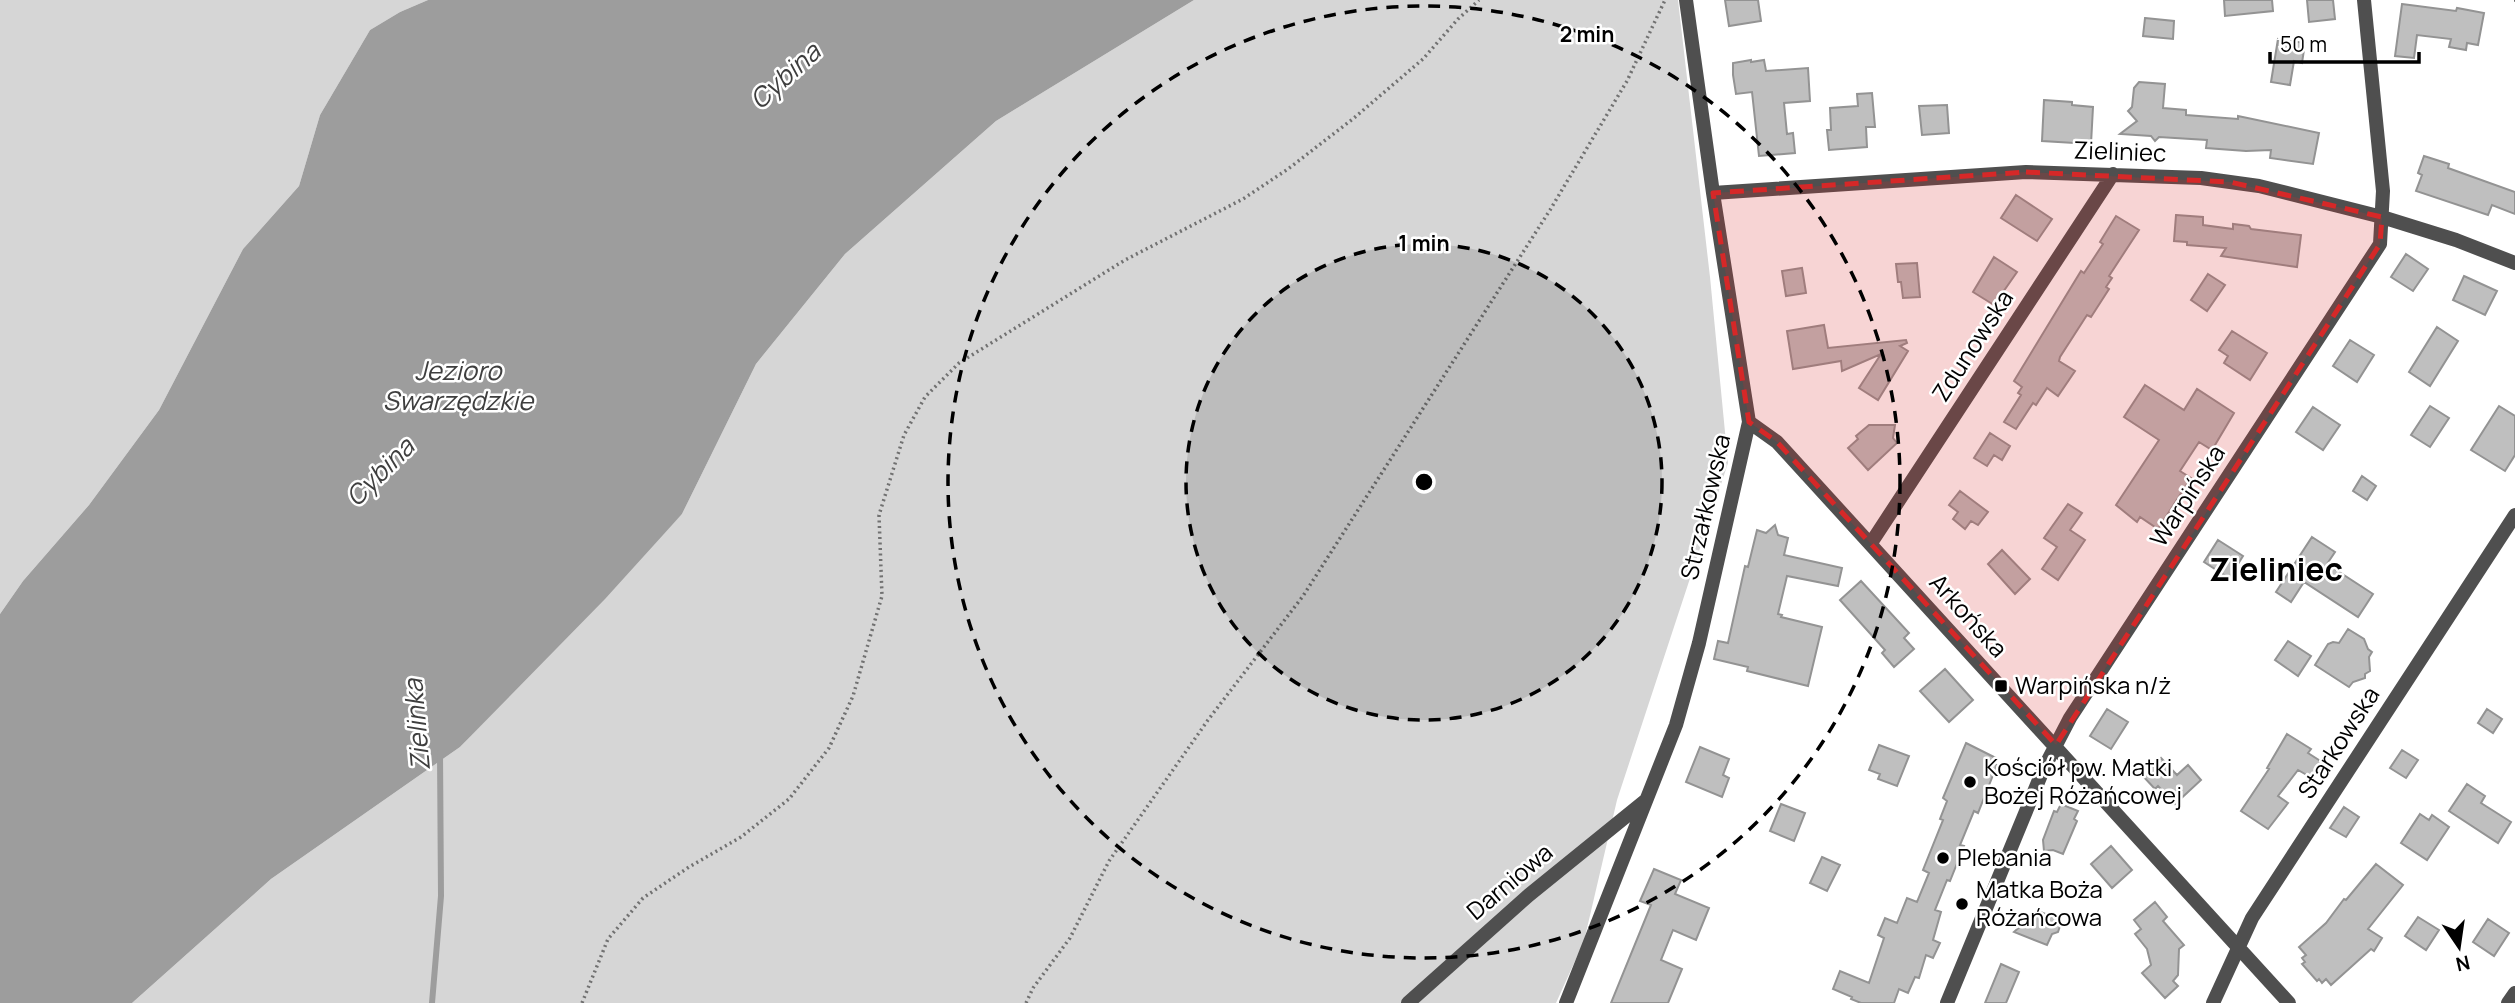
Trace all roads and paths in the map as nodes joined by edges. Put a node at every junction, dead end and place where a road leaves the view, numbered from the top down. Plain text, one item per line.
1 (1479, 0) edge
2 (1665, 0) edge
3 (1686, 0) edge
4 (2364, 0) edge
5 (2113, 174) junction
6 (1713, 193) junction
7 (2382, 217) junction
8 (2515, 263) edge
9 (1749, 422) junction
10 (2515, 515) edge
11 (1871, 543) junction
12 (2056, 745) junction
13 (1646, 800) junction
14 (2238, 947) junction
15 (2515, 993) edge
16 (582, 1003) edge
17 (1026, 1003) edge
18 (1408, 1003) edge
19 (1566, 1003) edge
20 (1947, 1003) edge
21 (2213, 1003) edge
22 (2289, 1003) edge
23 (2508, 1003) edge

1 - 16 path
2 - 17 path
3 - 6 street, Strzałkowska
4 - 7 street, Warpińska
5 - 6 street, Zieliniec
5 - 7 street, Zieliniec
5 - 11 street, Zdunowska
6 - 9 street, Strzałkowska
7 - 8 street, Zieliniec
7 - 12 street, Warpińska
9 - 11 street, Arkońska
9 - 13 street, Strzałkowska
10 - 14 street, Starkowska
11 - 12 street, Arkońska
12 - 14 street, Arkońska
12 - 20 street, Warpińska
13 - 18 street, Darniowa
13 - 19 street, Strzałkowska
14 - 21 street, Starkowska
14 - 22 street, Arkońska
15 - 23 street

